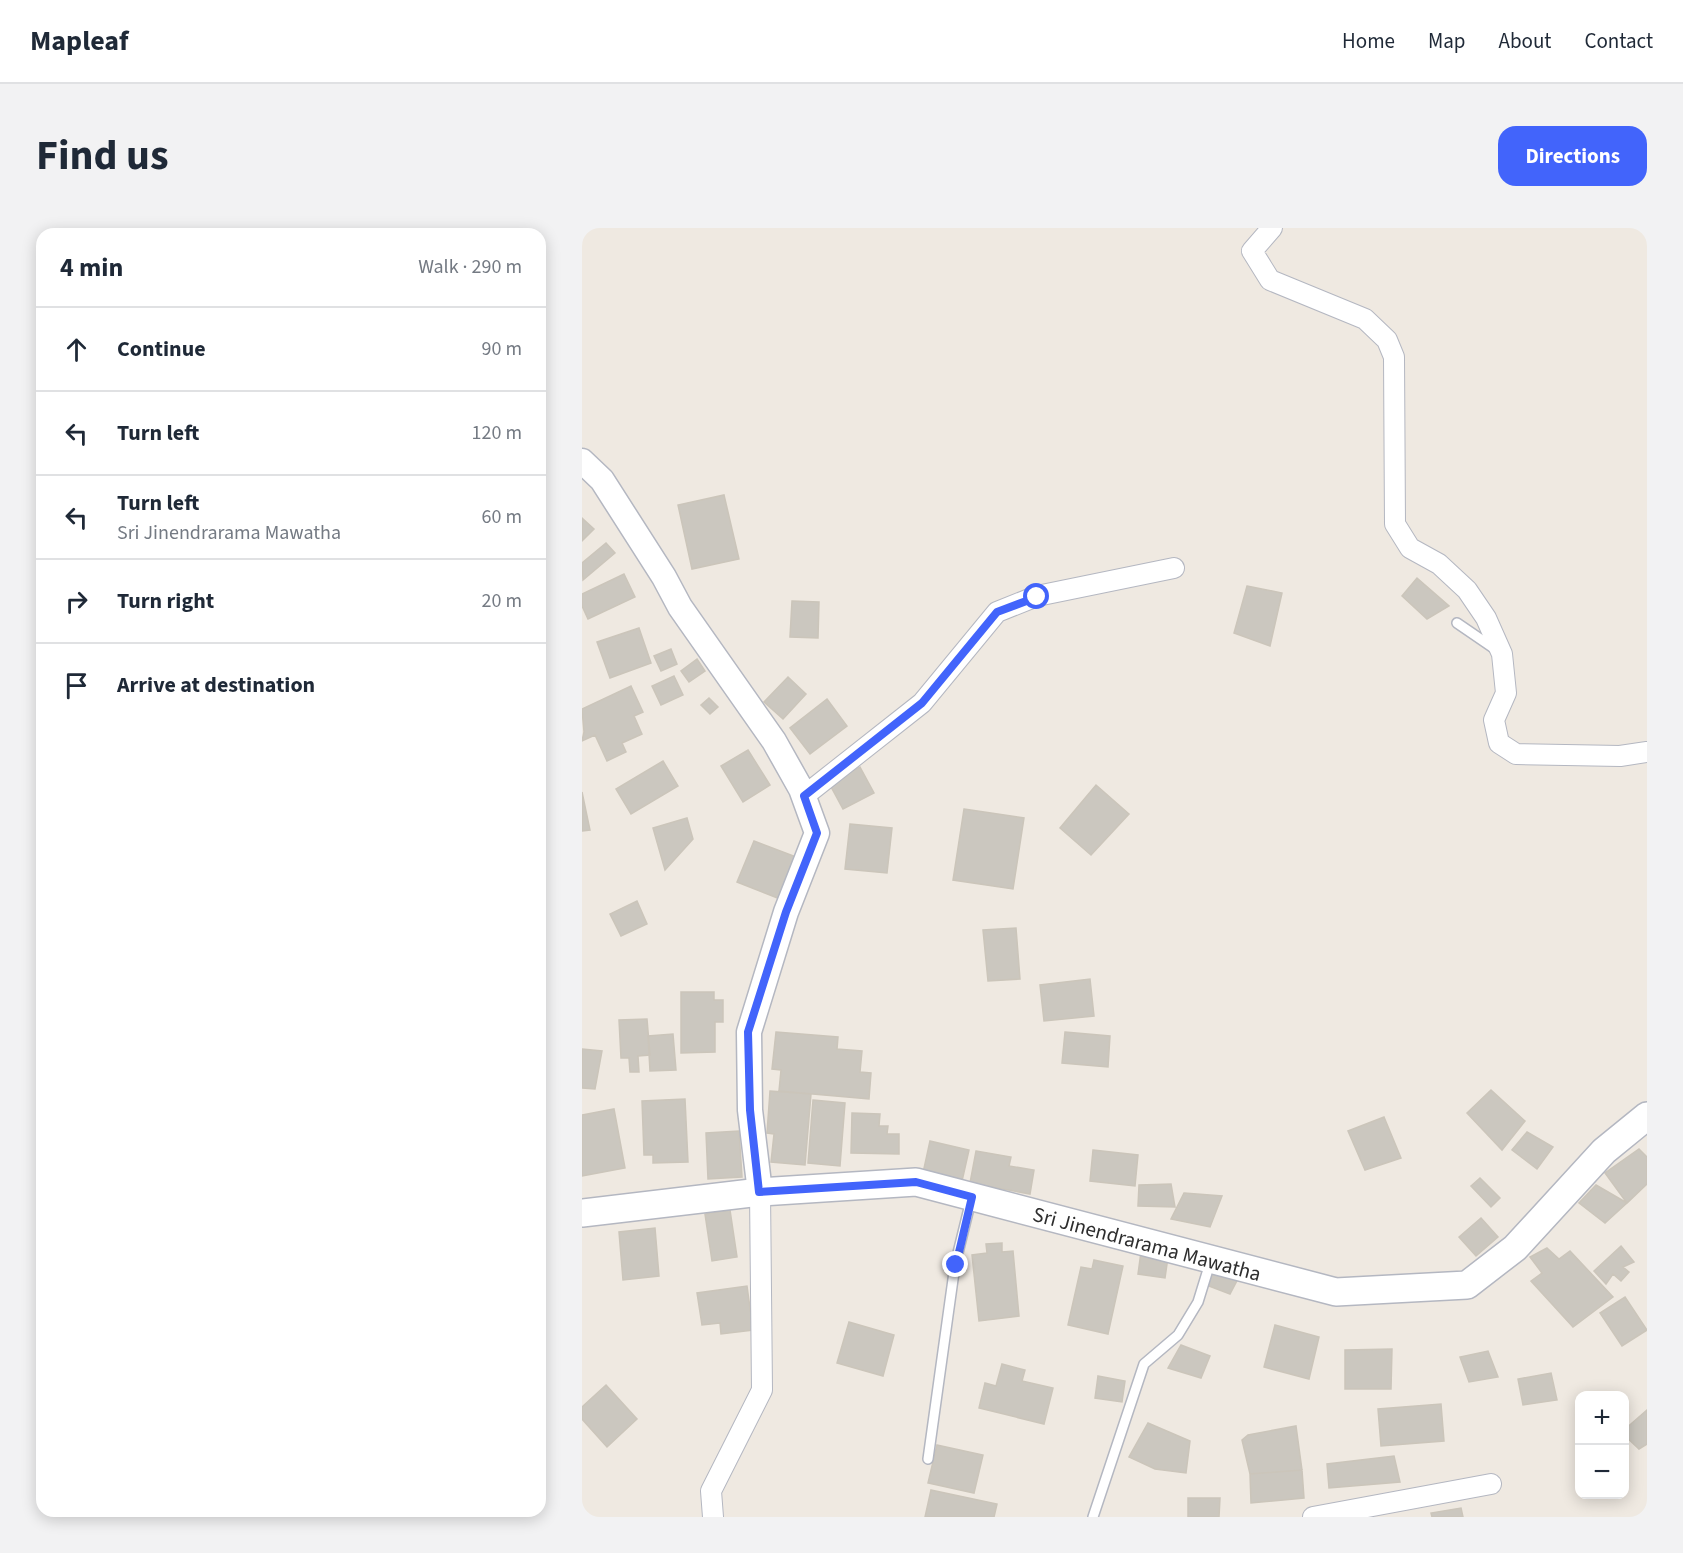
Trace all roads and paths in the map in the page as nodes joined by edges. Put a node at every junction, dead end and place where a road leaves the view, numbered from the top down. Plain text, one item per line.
1 (1272, 228) edge
2 (582, 460) edge
3 (1174, 568) dead end
4 (1457, 623) dead end
5 (1502, 654) junction
6 (1647, 752) edge
7 (804, 796) junction
8 (1647, 1116) edge
9 (759, 1192) junction
10 (972, 1197) junction
11 (582, 1213) edge
12 (1210, 1261) junction
13 (928, 1459) dead end
14 (1491, 1484) dead end
15 (712, 1517) edge
16 (1093, 1517) edge
17 (1313, 1517) edge

1 - 5 street
2 - 7 street
3 - 7 street
4 - 5 lane
5 - 6 street
7 - 9 street
8 - 12 main road, Sri Jinendrarama Mawatha
9 - 10 main road, Sri Jinendrarama Mawatha
9 - 11 main road, Sri Jinendrarama Mawatha
9 - 15 street
10 - 12 main road, Sri Jinendrarama Mawatha
10 - 13 lane
12 - 16 lane
14 - 17 street

